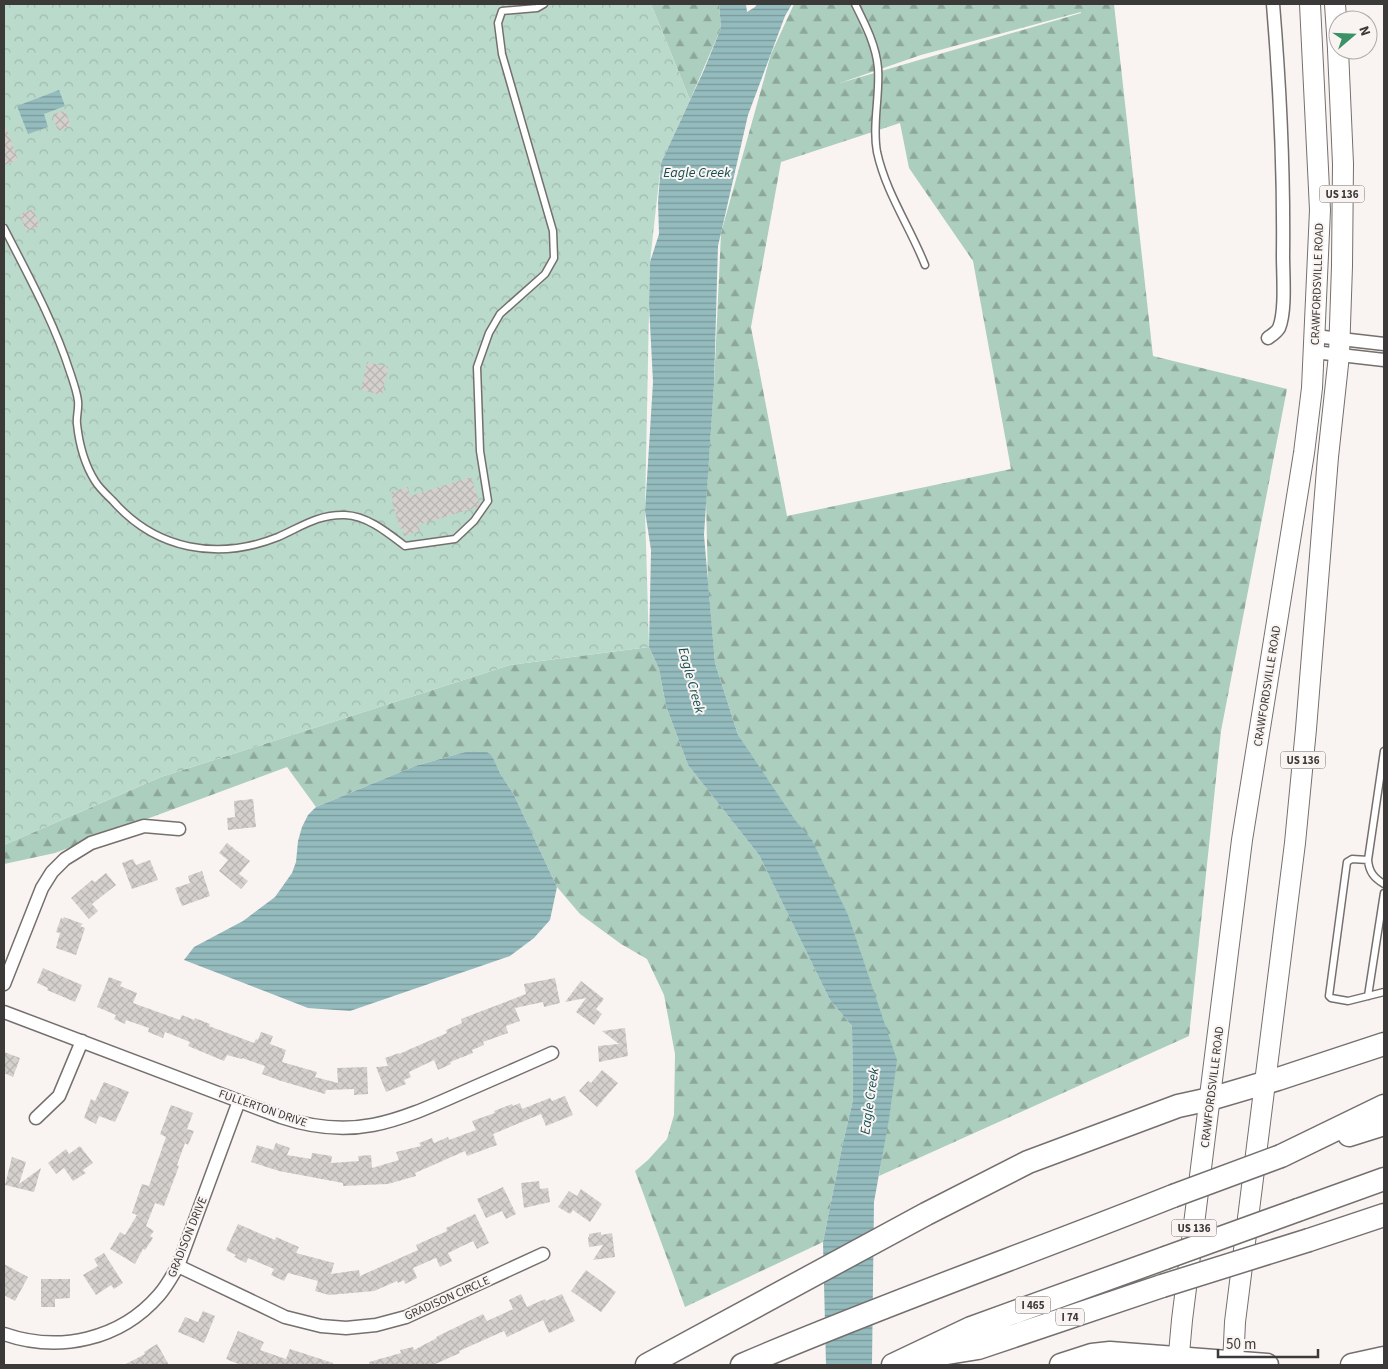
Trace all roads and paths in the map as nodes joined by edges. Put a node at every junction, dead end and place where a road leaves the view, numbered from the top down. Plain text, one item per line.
1 (544, 4) edge
2 (855, 4) edge
3 (1273, 4) edge
4 (1310, 4) edge
5 (1338, 60) edge
6 (4, 228) edge
7 (925, 265) dead end
8 (1268, 338) dead end
9 (1315, 344) junction
10 (1384, 344) edge
11 (1340, 347) junction
12 (1384, 360) edge
13 (1384, 751) edge
14 (179, 829) dead end
15 (1368, 860) junction
16 (1384, 884) edge
17 (1384, 894) edge
18 (4, 984) edge
19 (1384, 992) edge
20 (1368, 996) junction
21 (4, 1012) edge
22 (82, 1041) junction
23 (1384, 1044) edge
24 (552, 1053) dead end
25 (1265, 1083) junction
26 (1210, 1099) junction
27 (239, 1101) junction
28 (1384, 1106) edge
29 (36, 1118) dead end
30 (1384, 1124) edge
31 (1281, 1156) junction
32 (1384, 1179) edge
33 (1384, 1215) edge
34 (543, 1254) dead end
35 (178, 1266) junction
36 (4, 1334) edge
37 (1384, 1358) edge
38 (1179, 1362) edge
39 (898, 1363) edge
40 (1233, 1364) edge
41 (648, 1365) edge
42 (744, 1365) edge
43 (1061, 1365) edge
44 (1267, 1365) edge
45 (1352, 1365) edge

1 - 6 lane
2 - 7 lane
3 - 8 street
4 - 9 main road, CRAWFORDSVILLE ROAD / US 136
5 - 11 main road, CRAWFORDSVILLE ROAD / US 136
9 - 11 street
9 - 26 main road, CRAWFORDSVILLE ROAD / US 136
10 - 11 street
11 - 12 street
11 - 25 main road, CRAWFORDSVILLE ROAD / US 136
13 - 15 lane
14 - 18 street
15 - 16 lane
15 - 20 lane
17 - 20 lane
19 - 20 lane
21 - 22 street, FULLERTON DRIVE
22 - 27 street, FULLERTON DRIVE
22 - 29 street
23 - 25 highway
24 - 27 street, FULLERTON DRIVE
25 - 26 highway
25 - 40 main road, CRAWFORDSVILLE ROAD / US 136
26 - 38 main road, CRAWFORDSVILLE ROAD / US 136
26 - 41 highway
27 - 35 street, GRADISON DRIVE
28 - 31 highway
30 - 31 highway
31 - 42 highway, bridge
32 - 39 highway, I 465, bridge
33 - 39 highway, I 74, bridge
34 - 35 street, GRADISON CIRCLE
35 - 36 street, GRADISON DRIVE
37 - 45 highway
38 - 40 highway
38 - 43 highway
40 - 44 highway

